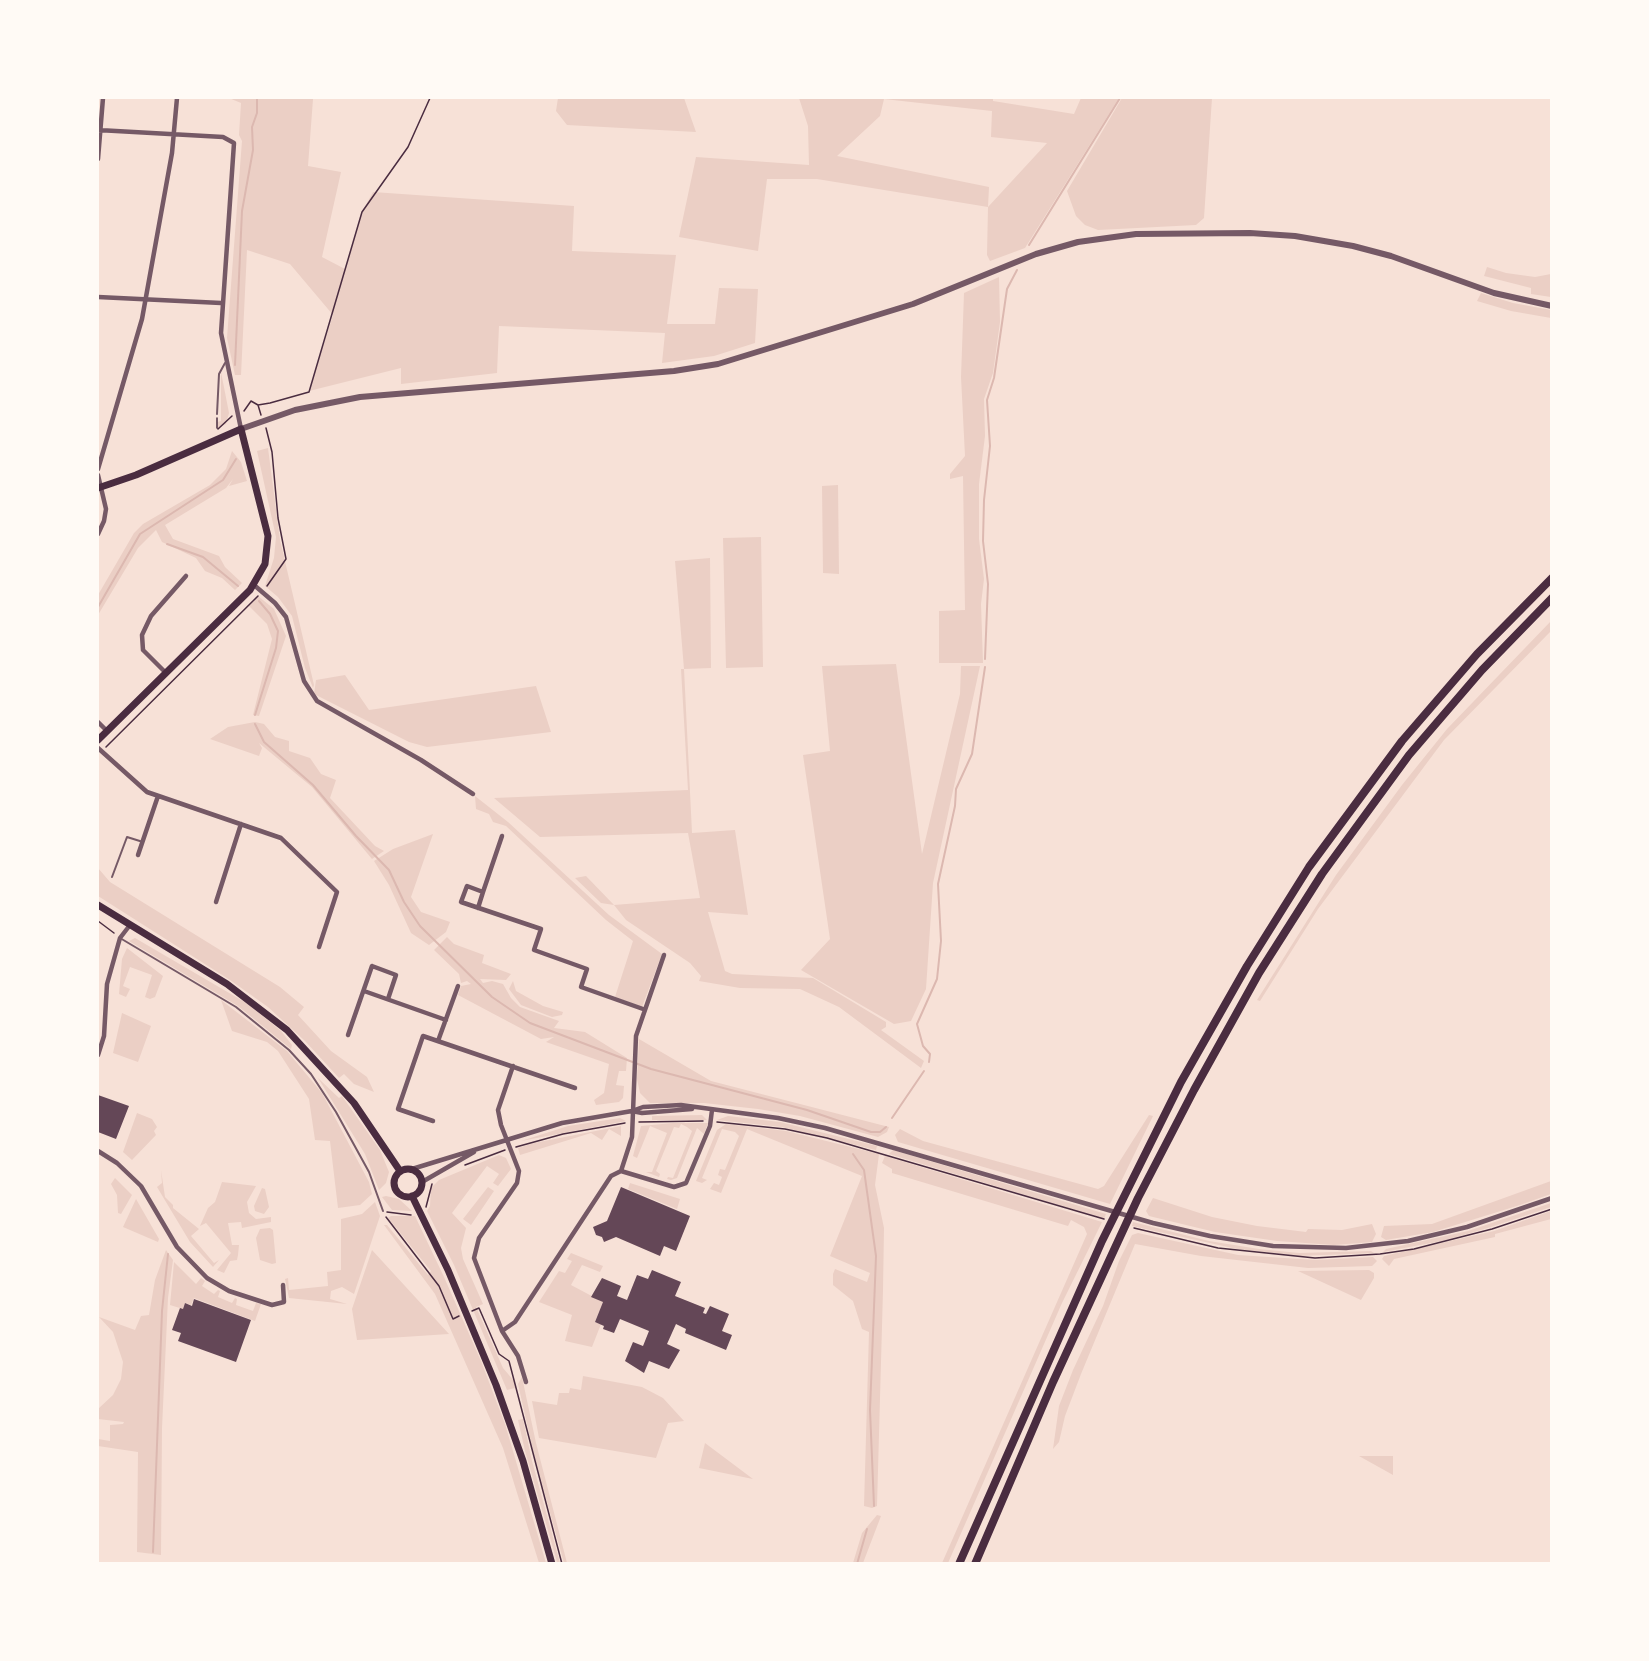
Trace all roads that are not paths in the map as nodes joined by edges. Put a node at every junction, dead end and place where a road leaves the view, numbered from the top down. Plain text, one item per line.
1 (103, 98) edge
2 (177, 98) edge
3 (99, 130) edge
4 (174, 134) junction
5 (98, 159) edge
6 (98, 297) edge
7 (146, 300) junction
8 (221, 303) junction
9 (1551, 306) edge
10 (225, 363) junction
11 (217, 414) road end
12 (241, 429) junction
13 (98, 469) edge
14 (98, 475) edge
15 (99, 488) edge
16 (98, 534) edge
17 (186, 576) dead end
18 (1551, 578) edge
19 (254, 585) junction
20 (1551, 598) edge
21 (166, 673) junction
22 (98, 722) edge
23 (107, 731) junction
24 (98, 741) edge
25 (99, 750) edge
26 (473, 794) dead end
27 (158, 796) junction
28 (241, 824) junction
29 (502, 836) dead end
30 (142, 842) junction
31 (138, 855) dead end
32 (112, 878) dead end
33 (483, 892) junction
34 (216, 902) dead end
35 (98, 905) edge
36 (478, 908) junction
37 (130, 925) junction
38 (120, 938) junction
39 (319, 948) dead end
40 (664, 955) dead end
41 (458, 986) dead end
42 (364, 991) junction
43 (388, 999) junction
44 (644, 1009) junction
45 (446, 1020) junction
46 (348, 1035) dead end
47 (438, 1041) junction
48 (98, 1055) edge
49 (513, 1066) junction
50 (575, 1088) dead end
51 (712, 1110) junction
52 (633, 1111) junction
53 (434, 1121) dead end
54 (507, 1139) junction
55 (479, 1149) junction
56 (98, 1151) edge
57 (412, 1169) junction
58 (400, 1171) junction
59 (621, 1171) junction
60 (422, 1182) junction
61 (412, 1196) junction
62 (1551, 1198) edge
63 (383, 1211) road end
64 (283, 1284) dead end
65 (502, 1332) junction
66 (526, 1382) dead end
67 (552, 1563) edge
68 (959, 1563) edge
69 (975, 1563) edge

1 - 3 street
2 - 4 street
3 - 4 street
3 - 5 street
4 - 7 street
4 - 8 street
6 - 7 street
7 - 8 street
7 - 13 street
8 - 10 street
9 - 12 street
10 - 11 lane
10 - 12 street
12 - 15 main road
12 - 19 main road
14 - 15 street
15 - 16 street
17 - 21 street
18 - 68 highway
19 - 21 main road
19 - 26 street
20 - 69 highway
21 - 23 main road
22 - 23 street
23 - 24 main road
25 - 27 street
27 - 28 street
27 - 30 street
28 - 34 street
28 - 39 street
29 - 33 street
30 - 31 street
30 - 32 lane
33 - 36 street
33 - 36 street
35 - 37 main road
36 - 44 street
37 - 38 street
37 - 58 main road
38 - 48 street
38 - 63 lane
40 - 44 street
41 - 45 street
42 - 43 street
42 - 43 street
42 - 46 street
43 - 45 street
44 - 52 street
45 - 47 street
47 - 49 street
47 - 53 street
49 - 50 street
49 - 54 street
51 - 52 street
51 - 59 street
51 - 62 street
52 - 54 street
52 - 59 street
54 - 55 street
54 - 65 street
55 - 57 street
55 - 60 street
56 - 64 street
57 - 58 main road
57 - 60 main road
58 - 61 main road
59 - 65 street
60 - 61 main road
61 - 67 main road
65 - 66 street

